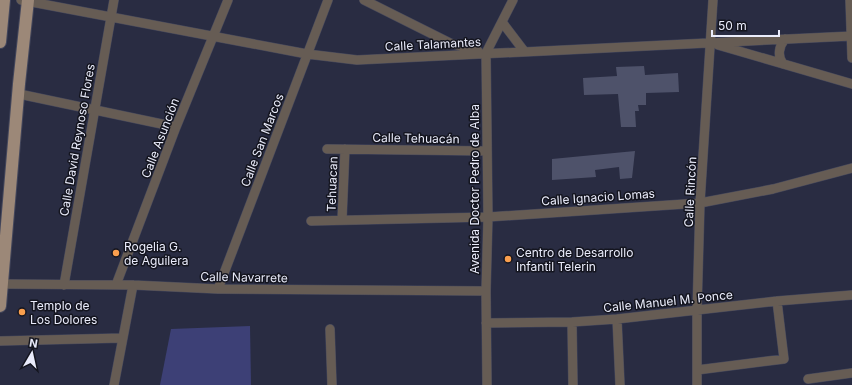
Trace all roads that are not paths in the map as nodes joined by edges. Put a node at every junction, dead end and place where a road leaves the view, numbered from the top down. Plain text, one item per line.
1 (4, 0) edge
2 (26, 0) edge
3 (114, 0) edge
4 (228, 0) edge
5 (328, 0) edge
6 (364, 0) edge
7 (513, 0) edge
8 (713, 0) edge
9 (850, 0) edge
10 (111, 18) junction
11 (502, 22) junction
12 (214, 36) junction
13 (852, 36) edge
14 (785, 39) junction
15 (0, 42) edge
16 (450, 43) junction
17 (711, 43) junction
18 (524, 51) junction
19 (486, 53) junction
20 (307, 54) junction
21 (448, 56) junction
22 (852, 58) edge
23 (784, 64) junction
24 (852, 84) edge
25 (19, 94) junction
26 (94, 109) junction
27 (176, 127) junction
28 (327, 149) dead end
29 (345, 149) junction
30 (486, 151) junction
31 (852, 168) edge
32 (700, 202) junction
33 (488, 217) junction
34 (342, 220) junction
35 (311, 221) dead end
36 (2, 284) junction
37 (64, 285) junction
38 (116, 285) junction
39 (133, 285) junction
40 (218, 289) junction
41 (486, 291) junction
42 (852, 295) edge
43 (776, 301) junction
44 (0, 306) edge
45 (697, 311) junction
46 (617, 320) junction
47 (572, 322) junction
48 (486, 323) junction
49 (330, 329) dead end
50 (122, 338) junction
51 (0, 341) edge
52 (697, 370) junction
53 (852, 373) edge
54 (808, 379) dead end
55 (114, 385) edge
56 (332, 385) edge
57 (487, 385) edge
58 (573, 385) edge
59 (620, 385) edge
60 (697, 385) edge

1 - 15 main road
2 - 10 street, Calle Talamantes
2 - 25 main road
3 - 10 street, Calle David Reynoso Flores
4 - 12 street, Calle Asunción
5 - 20 street, Calle San Marcos
6 - 16 street
7 - 11 street, Avenida Doctor Pedro de Alba
8 - 17 street, Calle Rincón
9 - 13 street
10 - 12 street, Calle Talamantes
10 - 26 street, Calle David Reynoso Flores
11 - 18 street
11 - 19 street, Avenida Doctor Pedro de Alba
12 - 20 street, Calle Talamantes
12 - 27 street, Calle Asunción
13 - 14 street, Calle Talamantes
13 - 22 street
14 - 17 street, Calle Talamantes
14 - 23 street
16 - 19 street
16 - 21 street
17 - 18 street, Calle Talamantes
17 - 23 street
17 - 32 street, Calle Rincón
18 - 19 street, Calle Talamantes
19 - 21 street, Calle Talamantes
19 - 30 street, Avenida Doctor Pedro de Alba
20 - 21 street, Calle Talamantes
20 - 40 street, Calle San Marcos
23 - 24 street
25 - 26 street
25 - 36 main road
26 - 27 street
26 - 37 street, Calle David Reynoso Flores
27 - 38 street, Calle Asunción
28 - 29 street, Calle Tehuacán
29 - 30 street, Calle Tehuacán
29 - 34 street, Tehuacan
30 - 33 street, Avenida Doctor Pedro de Alba
31 - 32 street, Calle Ignacio Lomas
32 - 33 street, Calle Ignacio Lomas
32 - 45 street, Calle Rincón
33 - 34 street, Calle Ignacio Lomas
33 - 41 street, Avenida Doctor Pedro de Alba
34 - 35 street, Calle Ignacio Lomas
36 - 37 street, Calle Navarrete
36 - 44 main road
37 - 38 street, Calle Navarrete
38 - 39 street, Calle Navarrete
39 - 40 street, Calle Navarrete
39 - 50 street
40 - 41 street, Calle Navarrete
41 - 48 street, Avenida Doctor Pedro de Alba
42 - 43 street, Calle Manuel M. Ponce
43 - 45 street, Calle Manuel M. Ponce
43 - 52 street
45 - 46 street, Calle Manuel M. Ponce
45 - 52 street, Calle Rincón
46 - 47 street, Calle Manuel M. Ponce
46 - 59 street
47 - 48 street, Calle Manuel M. Ponce
47 - 58 street
48 - 57 street, Avenida Doctor Pedro de Alba
49 - 56 street
50 - 51 street
50 - 55 street
52 - 60 street, Calle Rincón
53 - 54 street

